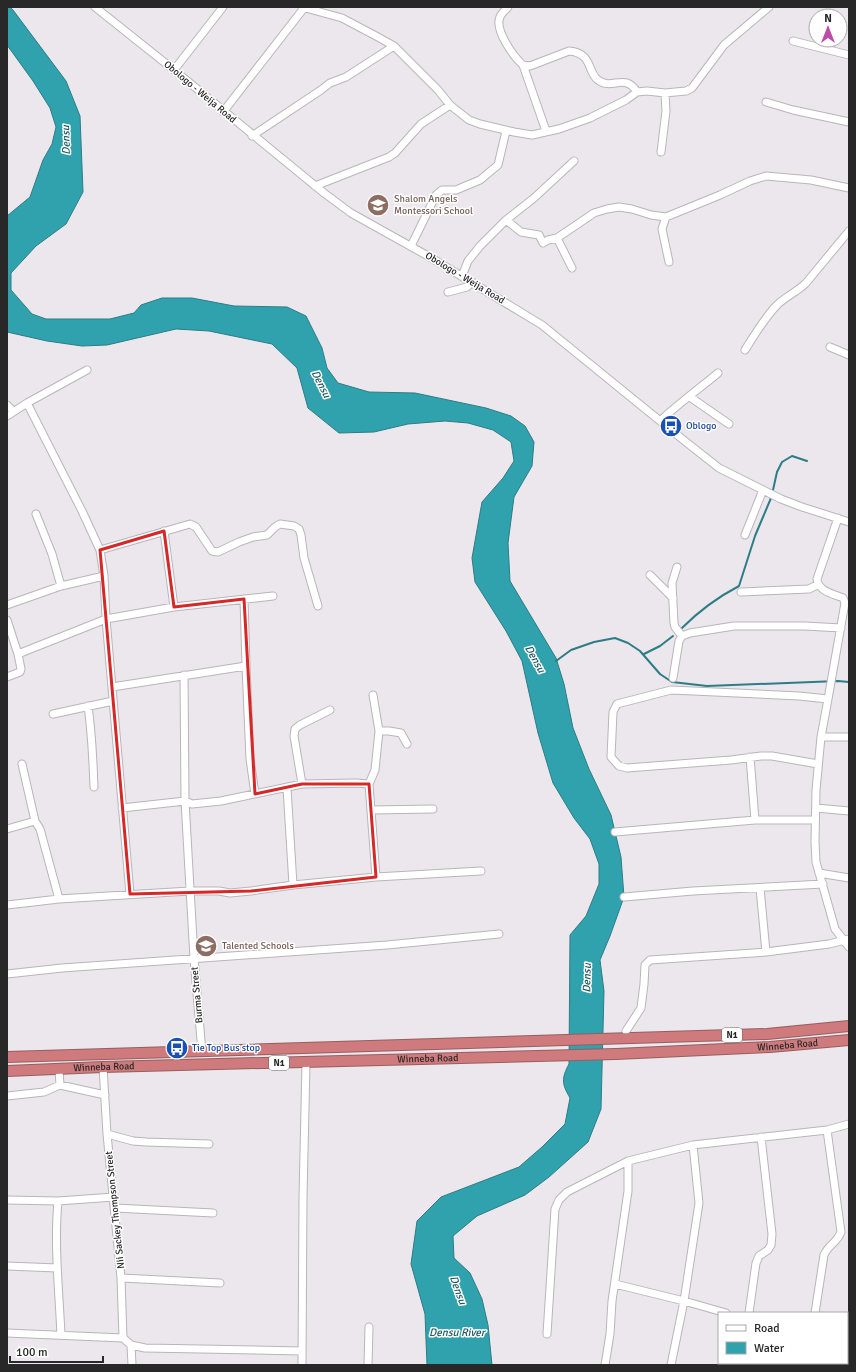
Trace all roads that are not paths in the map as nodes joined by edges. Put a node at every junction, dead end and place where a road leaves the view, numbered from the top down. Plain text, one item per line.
1 (95, 7) edge
2 (223, 7) edge
3 (303, 7) edge
4 (508, 7) edge
5 (769, 7) edge
6 (793, 41) dead end
7 (394, 46) junction
8 (849, 55) edge
9 (523, 65) junction
10 (174, 70) junction
11 (637, 92) junction
12 (665, 93) junction
13 (766, 102) dead end
14 (450, 105) junction
15 (223, 112) junction
16 (849, 122) edge
17 (506, 131) junction
18 (546, 132) junction
19 (252, 136) junction
20 (661, 152) dead end
21 (574, 161) dead end
22 (315, 186) junction
23 (849, 188) edge
24 (666, 217) junction
25 (506, 220) junction
26 (849, 231) edge
27 (557, 238) junction
28 (411, 246) junction
29 (669, 262) dead end
30 (572, 268) dead end
31 (462, 276) junction
32 (472, 282) junction
33 (448, 292) dead end
34 (830, 347) dead end
35 (745, 350) dead end
36 (849, 355) edge
37 (87, 370) dead end
38 (718, 373) dead end
39 (690, 396) junction
40 (26, 403) junction
41 (7, 405) edge
42 (10, 414) edge
43 (660, 421) junction
44 (729, 424) dead end
45 (763, 490) junction
46 (36, 514) dead end
47 (838, 518) junction
48 (849, 522) edge
49 (164, 531) junction
50 (745, 535) dead end
51 (100, 550) junction
52 (677, 567) dead end
53 (650, 575) dead end
54 (104, 576) junction
55 (817, 584) junction
56 (61, 586) junction
57 (741, 592) dead end
58 (273, 596) dead end
59 (673, 598) junction
60 (244, 599) junction
61 (7, 605) edge
62 (174, 606) junction
63 (318, 606) dead end
64 (106, 618) junction
65 (7, 620) edge
66 (841, 628) junction
67 (682, 636) junction
68 (18, 654) junction
69 (246, 666) junction
70 (184, 675) junction
71 (7, 677) edge
72 (673, 678) dead end
73 (112, 687) junction
74 (373, 695) dead end
75 (828, 699) junction
76 (113, 701) junction
77 (88, 706) junction
78 (330, 710) dead end
79 (53, 714) dead end
80 (379, 731) junction
81 (821, 737) junction
82 (849, 737) edge
83 (407, 744) dead end
84 (750, 757) junction
85 (22, 764) dead end
86 (818, 764) junction
87 (302, 784) junction
88 (369, 784) junction
89 (94, 788) dead end
90 (287, 788) junction
91 (255, 794) junction
92 (185, 801) junction
93 (122, 808) junction
94 (816, 808) junction
95 (432, 809) dead end
96 (372, 810) junction
97 (849, 811) edge
98 (755, 820) junction
99 (816, 820) junction
100 (35, 821) junction
101 (7, 829) edge
102 (615, 832) dead end
103 (481, 871) dead end
104 (819, 873) junction
105 (376, 877) junction
106 (849, 878) edge
107 (823, 884) junction
108 (293, 885) junction
109 (760, 888) junction
110 (190, 891) junction
111 (130, 894) junction
112 (624, 897) dead end
113 (59, 899) junction
114 (7, 904) edge
115 (499, 934) dead end
116 (846, 939) edge
117 (849, 947) edge
118 (766, 952) junction
119 (194, 958) junction
120 (7, 974) edge
121 (849, 1026) edge
122 (626, 1031) dead end
123 (849, 1040) edge
124 (202, 1052) junction
125 (65, 1056) junction
126 (11, 1057) edge
127 (306, 1063) junction
128 (7, 1067) edge
129 (103, 1067) junction
130 (55, 1070) junction
131 (7, 1072) edge
132 (60, 1085) junction
133 (104, 1095) junction
134 (7, 1096) edge
135 (849, 1124) edge
136 (827, 1130) junction
137 (107, 1134) junction
138 (761, 1137) junction
139 (210, 1144) dead end
140 (693, 1145) junction
141 (628, 1161) junction
142 (114, 1197) junction
143 (7, 1200) edge
144 (58, 1201) junction
145 (115, 1208) junction
146 (213, 1213) dead end
147 (7, 1266) edge
148 (57, 1268) junction
149 (121, 1278) junction
150 (220, 1283) dead end
151 (615, 1284) junction
152 (684, 1301) junction
153 (722, 1312) edge
154 (749, 1312) edge
155 (815, 1312) edge
156 (369, 1327) dead end
157 (7, 1333) edge
158 (547, 1334) dead end
159 (61, 1335) junction
160 (123, 1338) junction
161 (131, 1345) junction
162 (302, 1351) junction
163 (132, 1365) edge
164 (302, 1365) edge
165 (368, 1365) edge
166 (605, 1365) edge
167 (671, 1365) edge

1 - 10 street, Obologo - Weija Road
2 - 10 street
3 - 7 street
3 - 15 street
4 - 9 street
5 - 12 street
6 - 8 street
7 - 14 street
7 - 19 street
9 - 11 street
9 - 18 street
10 - 15 street, Obologo - Weija Road
11 - 12 street
11 - 18 street
12 - 20 street
13 - 16 street
14 - 17 street
14 - 22 street
15 - 19 street, Obologo - Weija Road
17 - 18 street
17 - 28 street
19 - 22 street, Obologo - Weija Road
21 - 25 street
22 - 28 street, Obologo - Weija Road
23 - 24 street
24 - 27 street
24 - 29 street
25 - 27 street
25 - 31 street
26 - 35 street
27 - 30 street
28 - 31 street, Obologo - Weija Road
31 - 32 street, Obologo - Weija Road
32 - 33 street
32 - 43 street, Obologo - Weija Road
34 - 36 street
37 - 40 street
38 - 39 street
39 - 43 street
39 - 44 street
40 - 42 street
40 - 51 street
41 - 42 street
43 - 45 street, Obologo - Weija Road
45 - 47 street, Obologo - Weija Road
45 - 50 street
46 - 56 street
47 - 48 street, Obologo - Weija Road
47 - 55 street
49 - 51 street
49 - 62 street
49 - 63 street
51 - 54 street
52 - 59 street
53 - 59 street
54 - 56 street
54 - 64 street
55 - 57 street
55 - 66 street
56 - 61 street
58 - 60 street
59 - 67 street
60 - 62 street
60 - 69 street
62 - 64 street
64 - 68 street
64 - 73 street
65 - 68 street
66 - 67 street
66 - 75 street
67 - 72 street
68 - 71 street
69 - 70 street
69 - 91 street
70 - 73 street
70 - 92 street, Burma Street
73 - 76 street
74 - 80 street
75 - 81 street
75 - 84 street
76 - 77 street
76 - 93 street
77 - 79 street
77 - 89 street
78 - 87 street
80 - 83 street
80 - 88 street
81 - 82 street
81 - 86 street
84 - 86 street
84 - 98 street
85 - 100 street
86 - 94 street
87 - 88 street
87 - 90 street
88 - 96 street
90 - 91 street
90 - 108 street
91 - 92 street
92 - 93 street
92 - 110 street, Burma Street
93 - 111 street
94 - 97 street
94 - 99 street
95 - 96 street
96 - 105 street
98 - 99 street
98 - 102 street
99 - 104 street
100 - 101 street
100 - 113 street
103 - 105 street
104 - 106 street
104 - 107 street
105 - 108 street
107 - 109 street
107 - 116 street
108 - 110 street
109 - 112 street
109 - 118 street
110 - 111 street
110 - 119 street, Burma Street
111 - 113 street
113 - 114 street
115 - 119 street
116 - 117 street
116 - 118 street
118 - 122 street
119 - 120 street
119 - 124 street, Burma Street
121 - 124 highway, Winneba Road / N1
123 - 127 highway, Winneba Road / N1
124 - 125 highway, Winneba Road / N1
125 - 126 highway, Winneba Road / N1
125 - 130 highway
126 - 128 highway
127 - 129 highway, Winneba Road / N1
127 - 162 street
129 - 130 highway, Winneba Road / N1
129 - 133 street, Nii Sackey Thompson Street
130 - 131 highway, Winneba Road / N1
130 - 132 street
132 - 133 street
132 - 134 street
133 - 137 street, Nii Sackey Thompson Street
135 - 136 street
136 - 138 street
136 - 155 street
137 - 139 street
137 - 142 street, Nii Sackey Thompson Street
138 - 140 street
138 - 154 street
140 - 141 street
140 - 152 street
141 - 151 street
141 - 158 street
142 - 144 street
142 - 145 street, Nii Sackey Thompson Street
143 - 144 street
144 - 148 street
145 - 146 street
145 - 149 street, Nii Sackey Thompson Street
147 - 148 street
148 - 159 street
149 - 150 street, Nii Sackey Thompson Street
149 - 160 street
151 - 152 street
151 - 166 street
152 - 153 street
152 - 167 street
156 - 165 street
157 - 159 street
159 - 160 street
160 - 161 street
161 - 162 street
161 - 163 street
162 - 164 street

